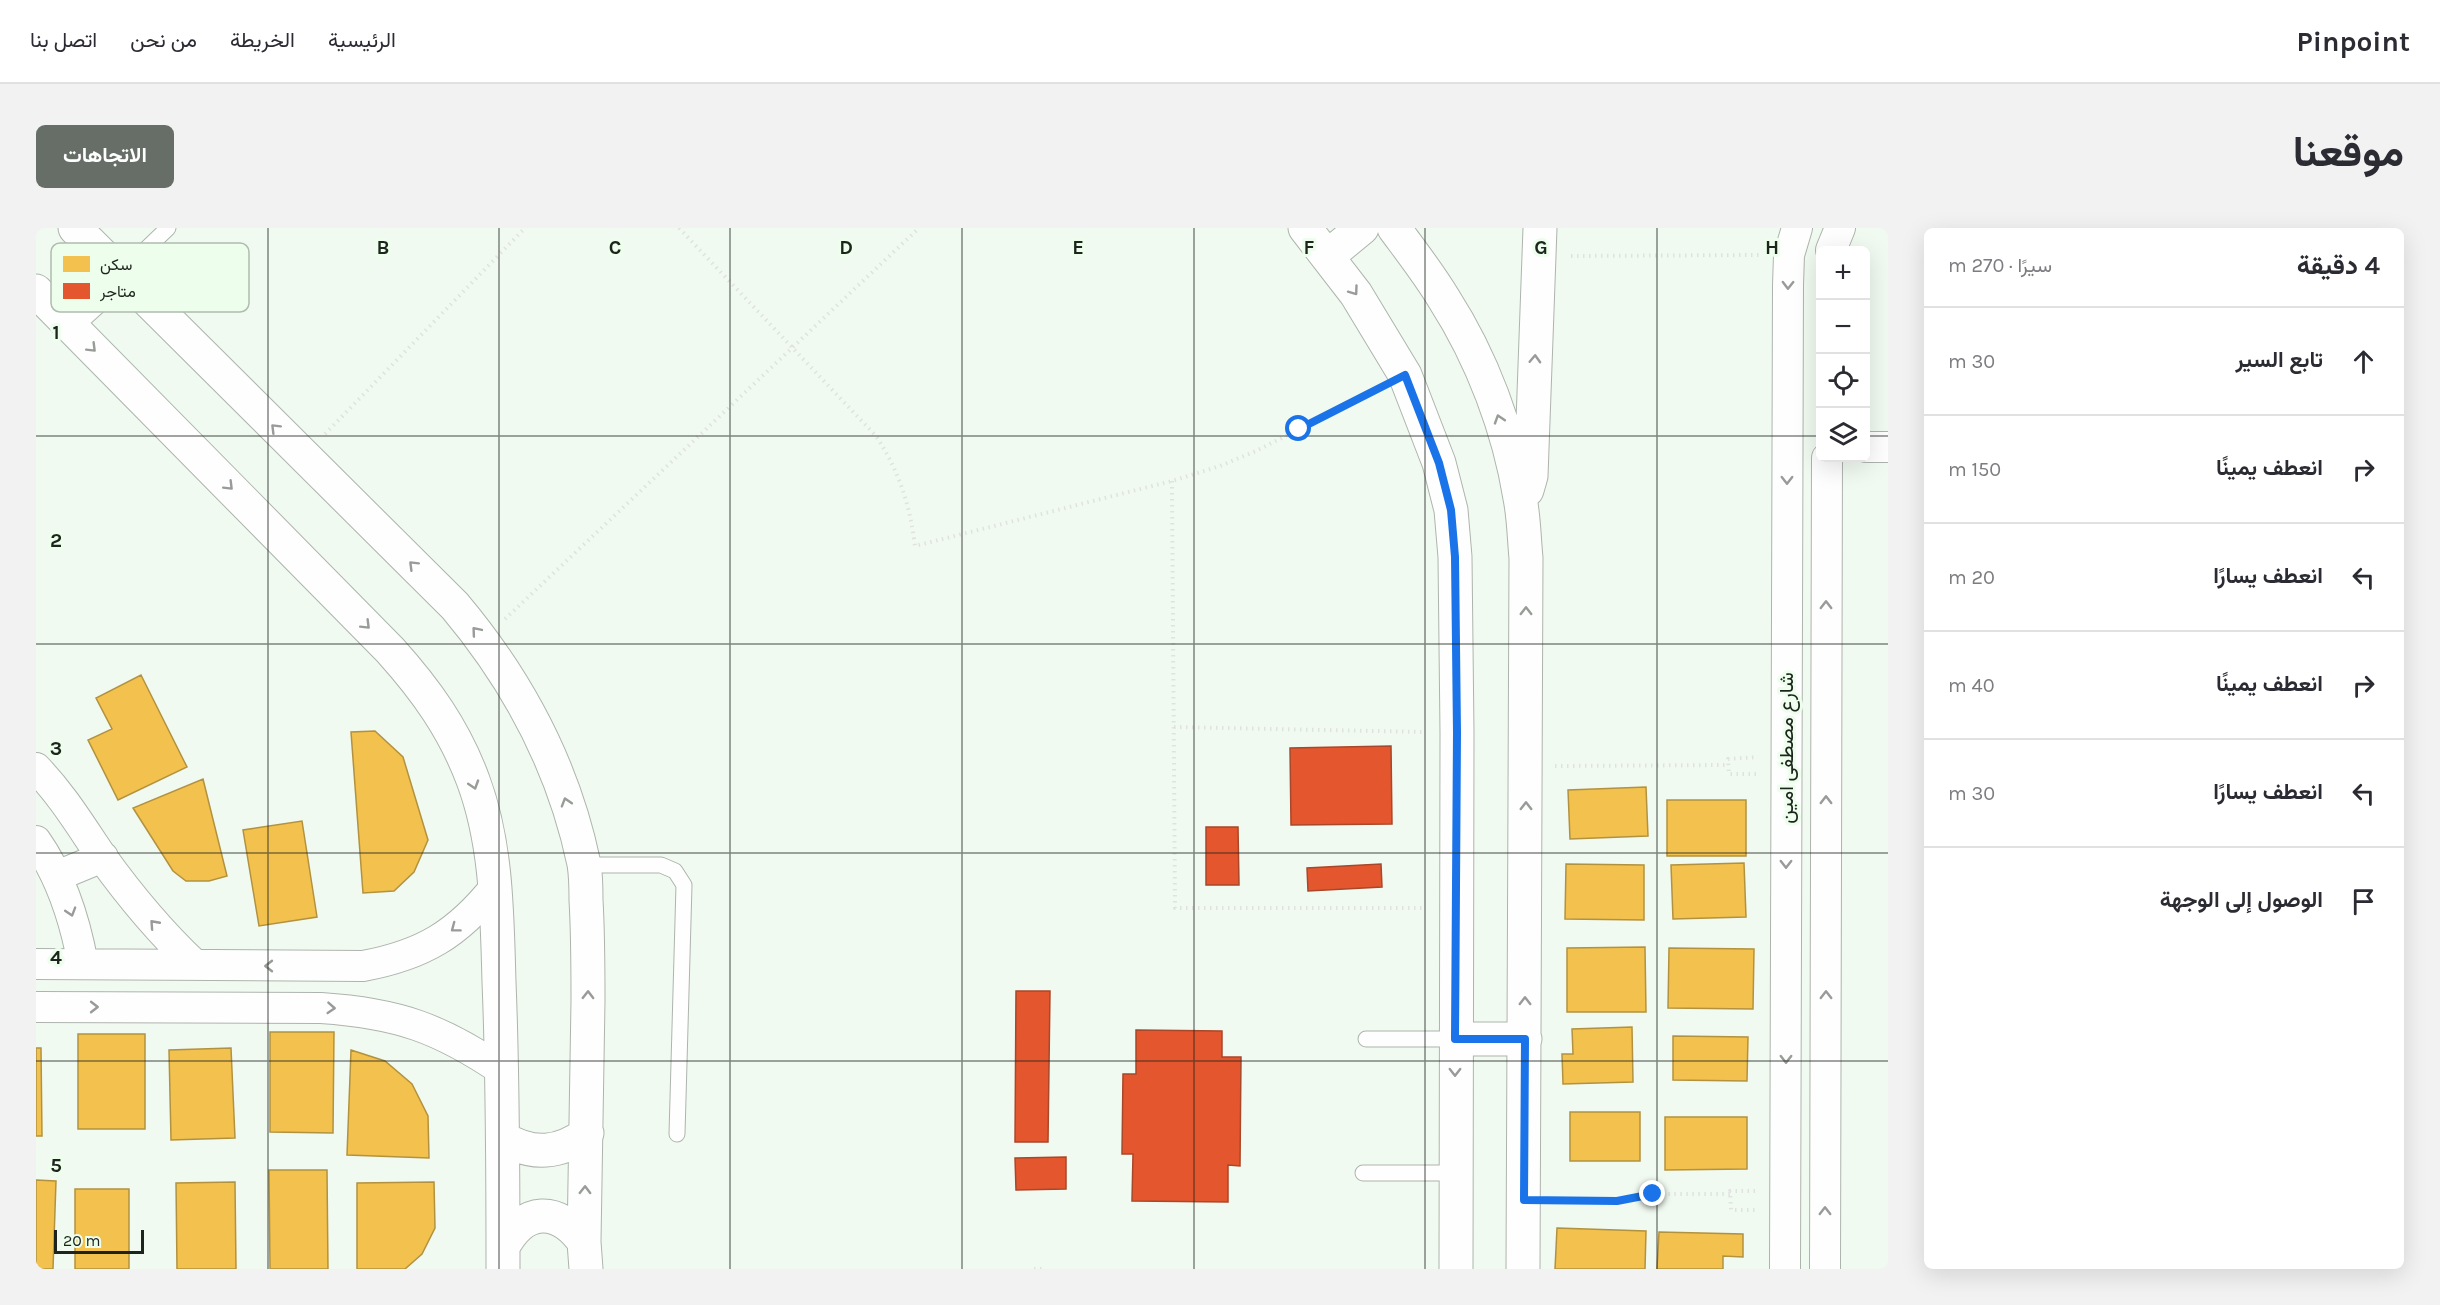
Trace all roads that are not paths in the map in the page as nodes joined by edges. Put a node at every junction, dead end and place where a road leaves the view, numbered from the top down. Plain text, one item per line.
1 (75, 228) edge
2 (168, 228) edge
3 (1305, 228) edge
4 (1362, 228) edge
5 (1394, 228) edge
6 (1840, 228) edge
7 (1793, 241) edge
8 (1539, 242) edge
9 (90, 243) edge
10 (152, 243) edge
11 (1833, 246) edge
12 (1328, 256) junction
13 (36, 291) edge
14 (51, 306) edge
15 (57, 312) edge
16 (78, 312) edge
17 (158, 312) edge
18 (67, 322) junction
19 (1870, 447) edge
20 (1888, 447) edge
21 (1827, 462) edge
22 (1520, 499) junction
23 (36, 768) edge
24 (36, 841) edge
25 (103, 857) junction
26 (584, 866) junction
27 (57, 876) junction
28 (496, 886) junction
29 (36, 964) edge
30 (83, 964) junction
31 (195, 965) junction
32 (363, 966) junction
33 (36, 1007) edge
34 (363, 1011) junction
35 (1366, 1039) dead end
36 (1455, 1039) junction
37 (1525, 1039) junction
38 (503, 1071) junction
39 (586, 1132) junction
40 (677, 1134) dead end
41 (503, 1138) junction
42 (1363, 1173) dead end
43 (1456, 1173) junction
44 (585, 1255) edge
45 (498, 1262) edge
46 (1456, 1269) edge
47 (1523, 1269) edge
48 (1785, 1269) edge
49 (1825, 1269) edge

1 - 9 main road
2 - 10 lane
3 - 12 main road
4 - 12 main road
22 -> 5 main road
6 - 11 street
7 -> 48 street, شارع مصطفى امين
22 -> 8 main road
12 -> 36 main road
13 - 14 main road
15 - 18 main road
16 - 18 main road
26 -> 17 main road
18 -> 28 main road
19 - 20 street
49 -> 21 street, شارع مصطفى امين
37 -> 22 main road
23 - 25 street
24 - 27 street
25 - 27 street
31 -> 25 street
39 -> 26 main road
26 - 40 lane
27 -> 30 street
28 -> 32 street
28 - 38 main road
29 - 30 street
30 - 31 street
32 -> 31 street
32 - 34 street
33 -> 34 street
34 - 38 street
35 - 36 lane
36 - 37 main road
36 -> 43 main road
37 - 47 main road
38 - 41 main road
39 - 41 main road
44 -> 39 main road
41 - 45 main road
42 - 43 lane
43 - 46 main road
44 - 45 main road

